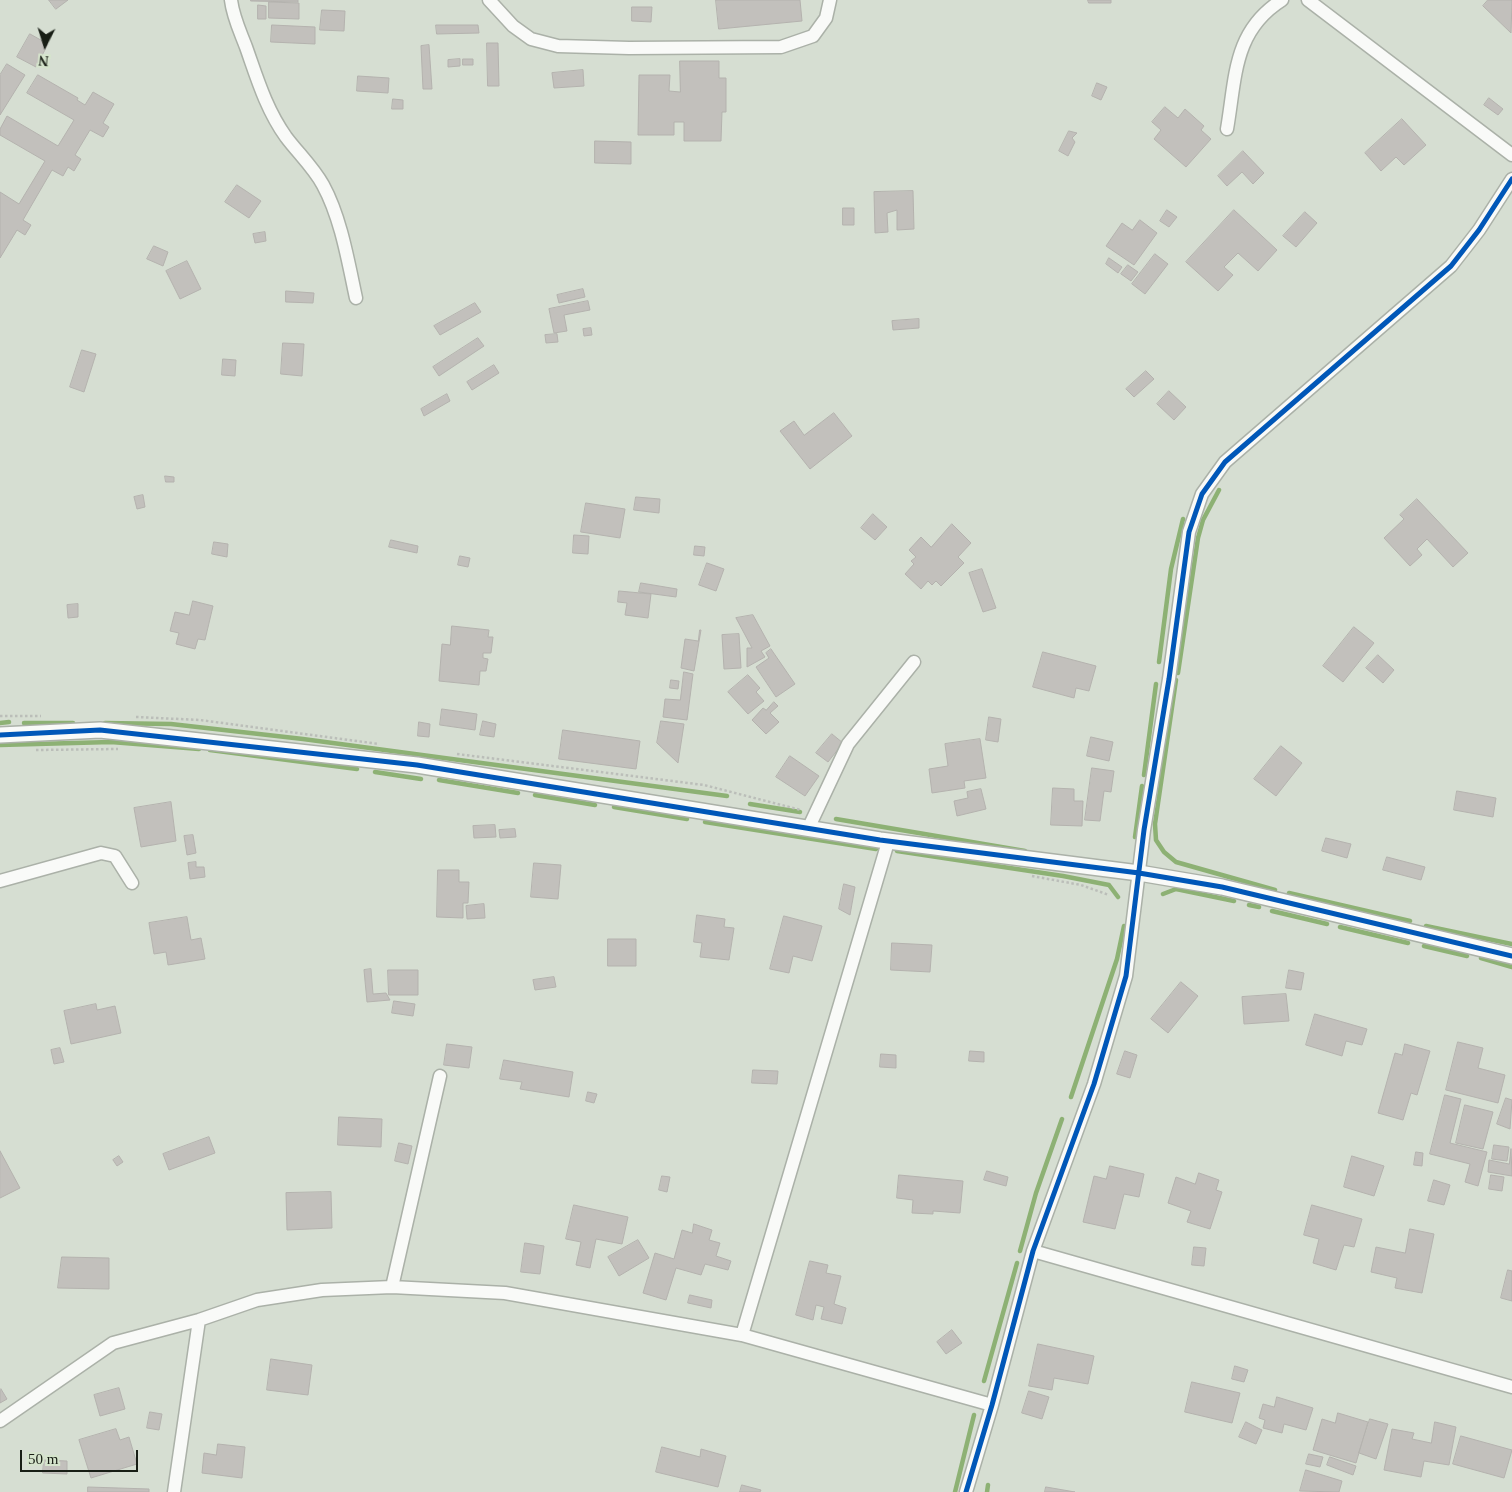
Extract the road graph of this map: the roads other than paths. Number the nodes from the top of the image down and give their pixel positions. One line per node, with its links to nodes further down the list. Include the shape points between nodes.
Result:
1 (231, 0): 9 (street, via 257,82 272,113 323,186 346,247)
2 (489, 0): 3 (street, via 513,26 531,39 558,46 629,48 781,47 813,36 826,18)
3 (830, 0)
4 (1282, 0): 6 (street, via 1248,33 1241,48)
5 (1308, 0): 7 (street)
6 (1227, 129)
7 (1512, 155)
8 (1512, 179): 14 (street, via 1451,266 1225,462 1202,494 1189,532)
9 (356, 298)
10 (914, 662): 12 (street, via 848,744)
11 (0, 735): 12 (street, via 100,730 417,765)
12 (808, 829): 13 (street)
13 (888, 842): 14 (street); 22 (street)
14 (1139, 873): 17 (street, via 1222,887); 19 (street, via 1126,976 1094,1084)
15 (0, 881): 16 (street, via 102,853 114,856)
16 (132, 883)
17 (1512, 956)
18 (440, 1076): 20 (street)
19 (1033, 1251): 23 (street); 24 (street)
20 (392, 1287): 21 (street, via 322,1290 257,1300); 22 (street, via 506,1293)
21 (199, 1320): 25 (street, via 113,1343); 26 (street)
22 (742, 1335): 24 (street)
23 (1512, 1387)
24 (992, 1405): 27 (street)
25 (0, 1421)
26 (174, 1492)
27 (966, 1492)

